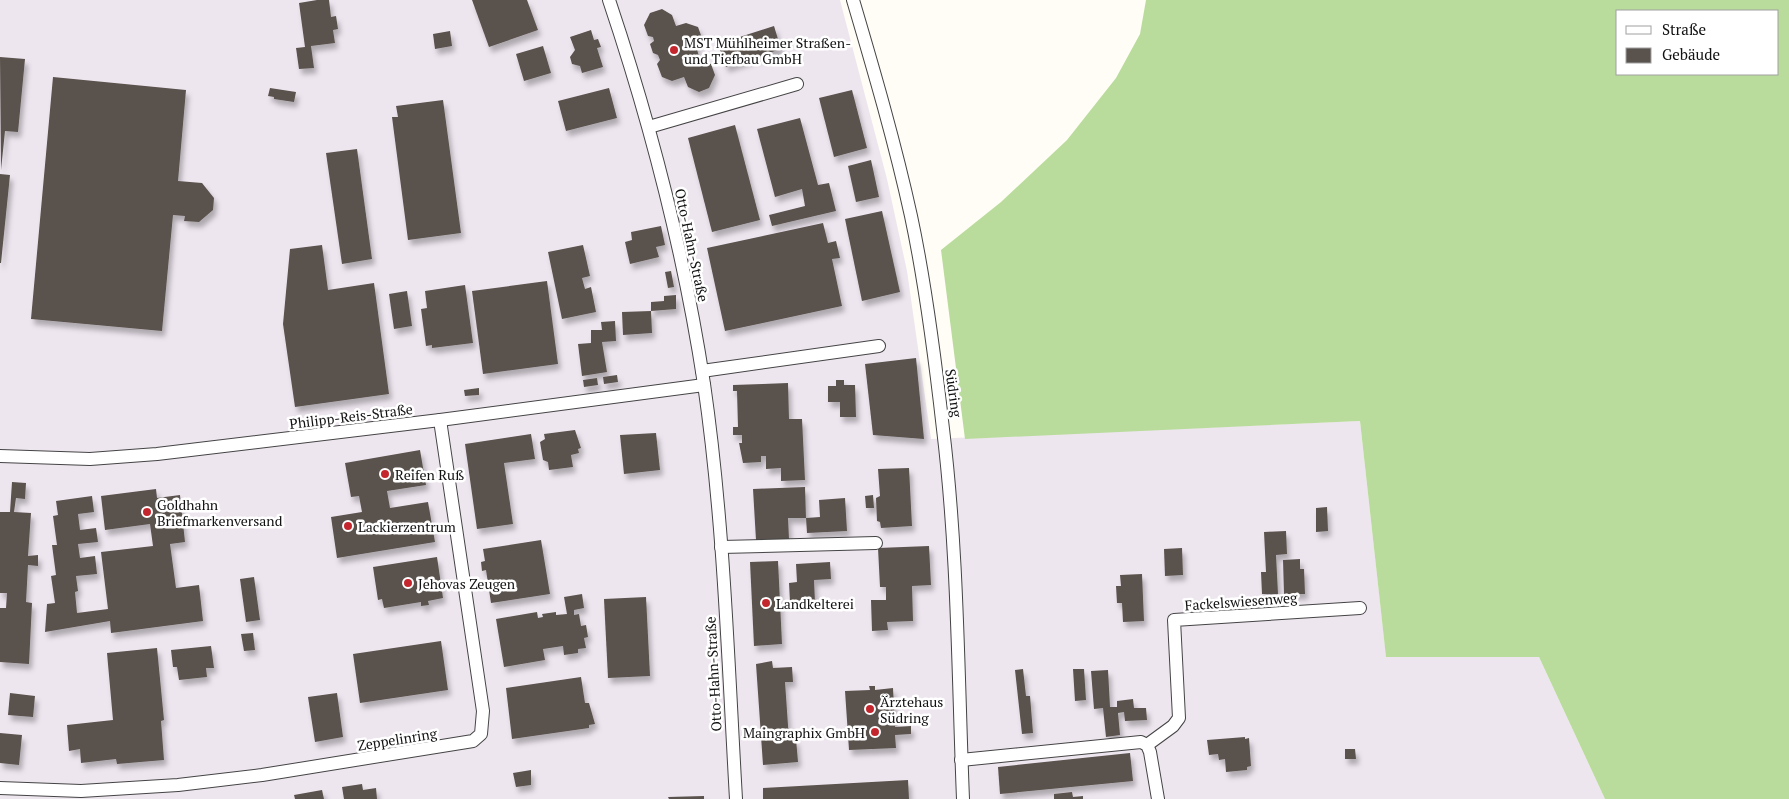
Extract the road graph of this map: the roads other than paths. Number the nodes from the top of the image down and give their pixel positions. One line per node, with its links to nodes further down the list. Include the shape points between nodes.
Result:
1 (609, 0): 4 (street, Otto-Hahn-Straße)
2 (853, 0): 14 (street, Südring, via 909,208 930,331 944,430 953,533)
3 (797, 84): 4 (street)
4 (649, 127): 6 (street, Otto-Hahn-Straße, via 667,197)
5 (880, 346): 6 (street)
6 (702, 371): 7 (street, Otto-Hahn-Straße)
7 (704, 385): 8 (street, Philipp-Reis-Straße); 11 (street, Otto-Hahn-Straße, via 717,491)
8 (440, 420): 9 (street, Philipp-Reis-Straße, via 109,459); 15 (street, Zeppelinring, via 483,711 483,727 473,741 262,775 178,785 81,791)
9 (0, 456)
10 (876, 543): 11 (street)
11 (720, 547): 16 (street, Otto-Hahn-Straße)
12 (1360, 608): 13 (street, Fackelswiesenweg, via 1174,620 1179,718)
13 (1147, 745): 14 (street, via 1136,742); 18 (street)
14 (961, 760): 17 (street, Südring)
15 (0, 788)
16 (736, 799)
17 (963, 799)
18 (1158, 799)

